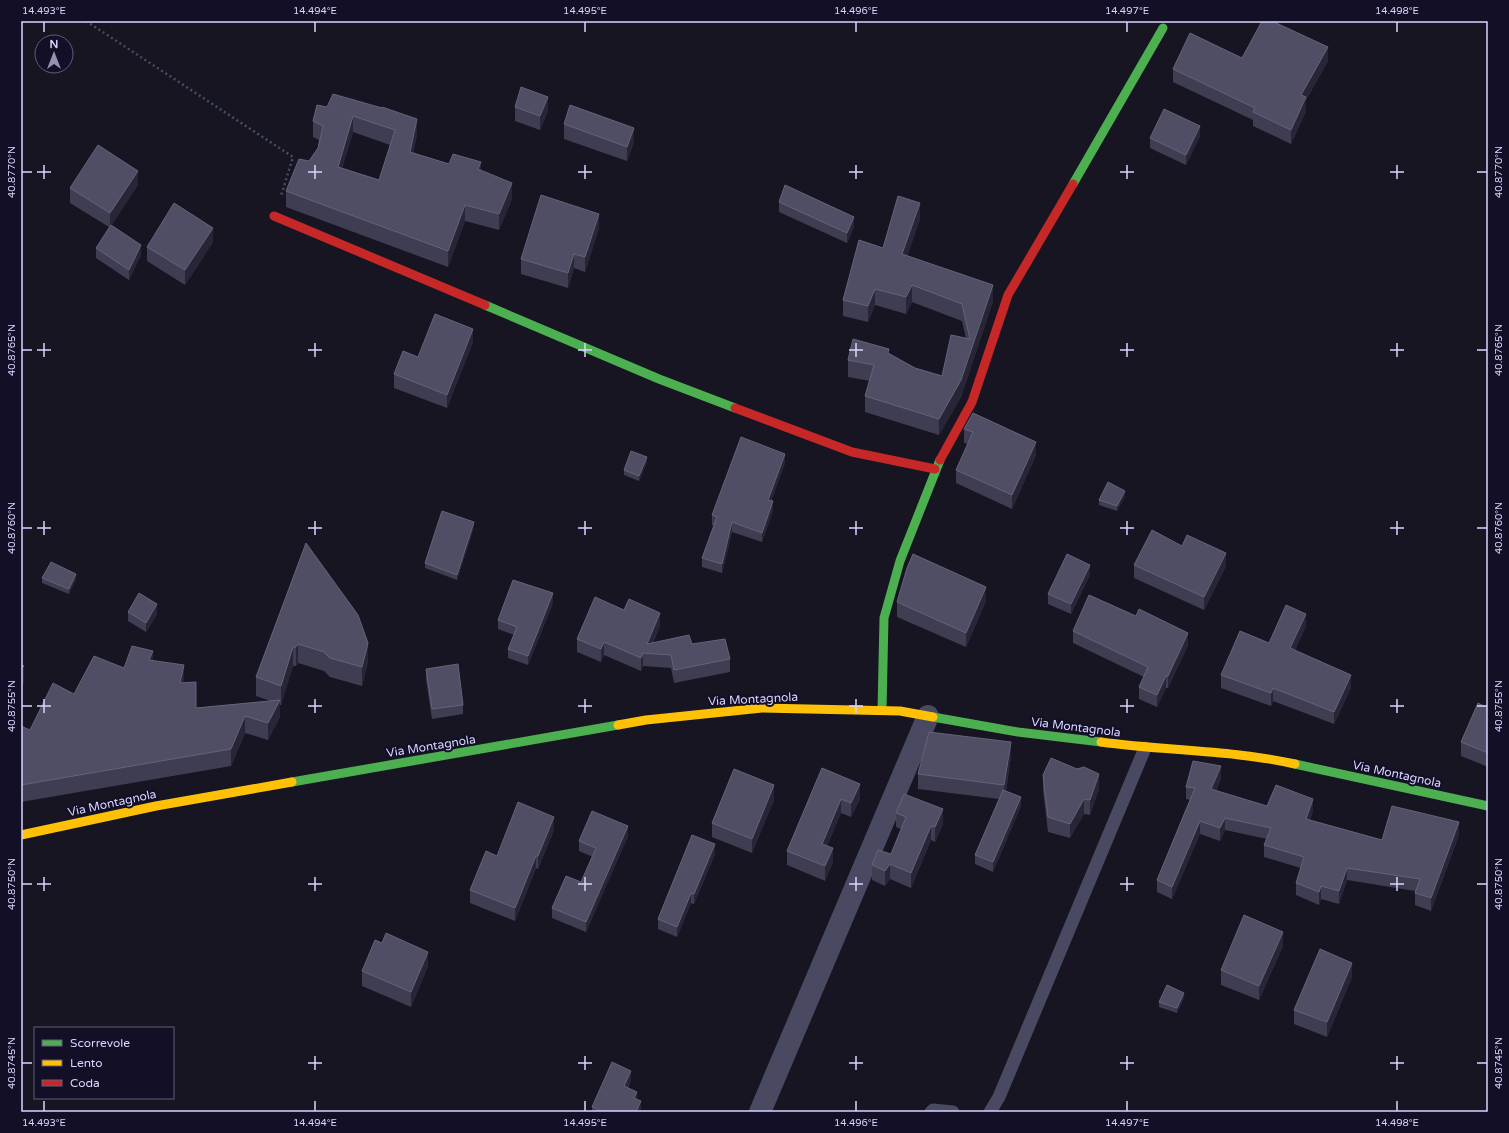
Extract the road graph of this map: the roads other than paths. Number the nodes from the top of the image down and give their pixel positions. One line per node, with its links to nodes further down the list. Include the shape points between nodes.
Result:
1 (1163, 28): 3 (street, via 1008,295 972,402)
2 (274, 216): 3 (street, via 659,379 852,452)
3 (935, 468): 4 (street, via 900,561 884,618)
4 (882, 710): 5 (street, Via Montagnola); 8 (street, Via Montagnola, via 762,708 646,720 156,806)
5 (928, 716): 6 (street, Via Montagnola, via 1018,732); 9 (street)
6 (1145, 748): 7 (street, Via Montagnola, via 1262,757); 12 (lane, via 999,1097)
7 (1488, 806)
8 (21, 835)
9 (760, 1112)
10 (931, 1112): 11 (lane)
11 (953, 1112)
12 (990, 1112)

